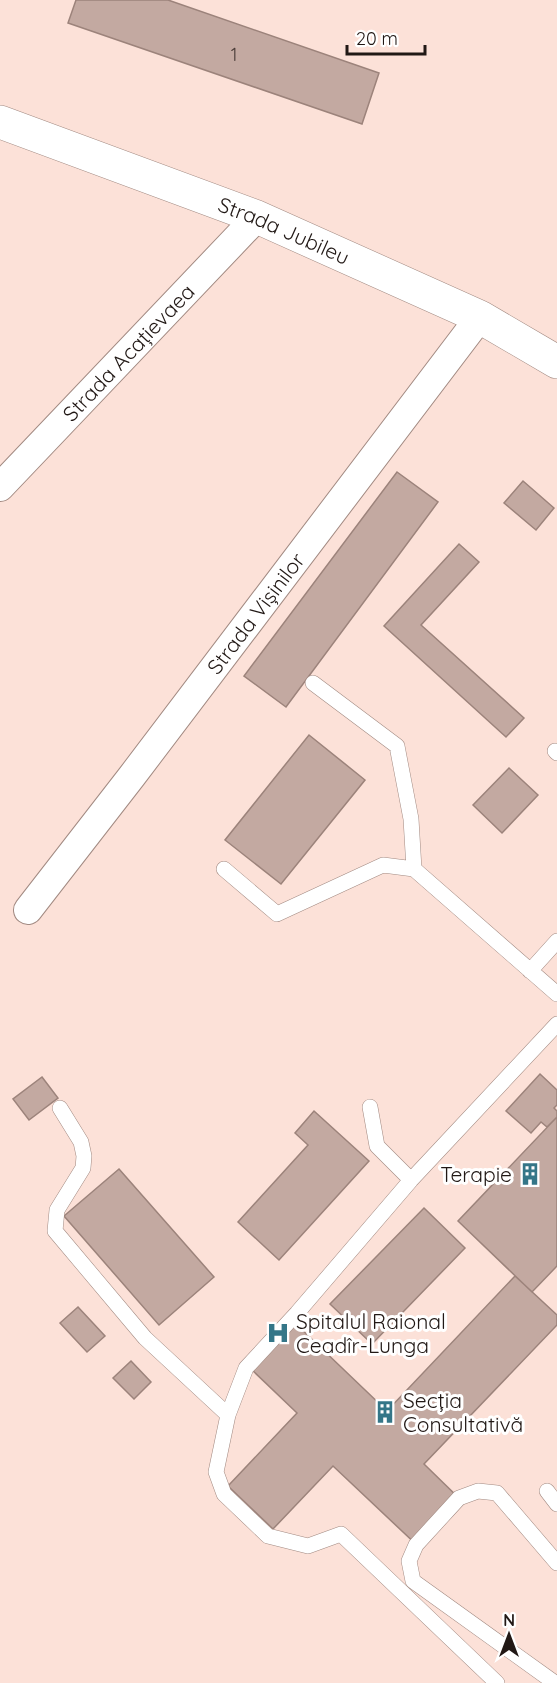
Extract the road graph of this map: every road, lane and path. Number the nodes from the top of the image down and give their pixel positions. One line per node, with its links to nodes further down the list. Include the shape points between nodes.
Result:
1 (0, 122): 2 (main road, Strada Jubileu)
2 (257, 217): 3 (main road, Strada Jubileu); 5 (street, Strada Acațievaea)
3 (480, 316): 4 (main road, Strada Jubileu); 9 (street, Strada Vișinilor)
4 (557, 362)
5 (0, 487)
6 (313, 683): 7 (lane, via 398,746 411,819)
7 (414, 868): 8 (lane, via 383,865 277,914); 11 (lane)
8 (224, 869)
9 (28, 910)
10 (557, 941): 11 (lane)
11 (530, 971): 12 (lane)
12 (557, 994)
13 (557, 1024): 16 (lane)
14 (370, 1107): 16 (lane, via 377,1146)
15 (60, 1108): 17 (lane, via 81,1142 84,1156 83,1168 57,1210 55,1231 146,1338)
16 (411, 1180): 17 (lane, via 246,1368)
17 (228, 1415): 19 (lane, via 216,1472 224,1494 268,1536 308,1546 341,1534)
18 (557, 1563): 20 (lane, via 497,1493 478,1491 459,1498 416,1545 409,1562 413,1581)
19 (497, 1683)
20 (555, 1683)

